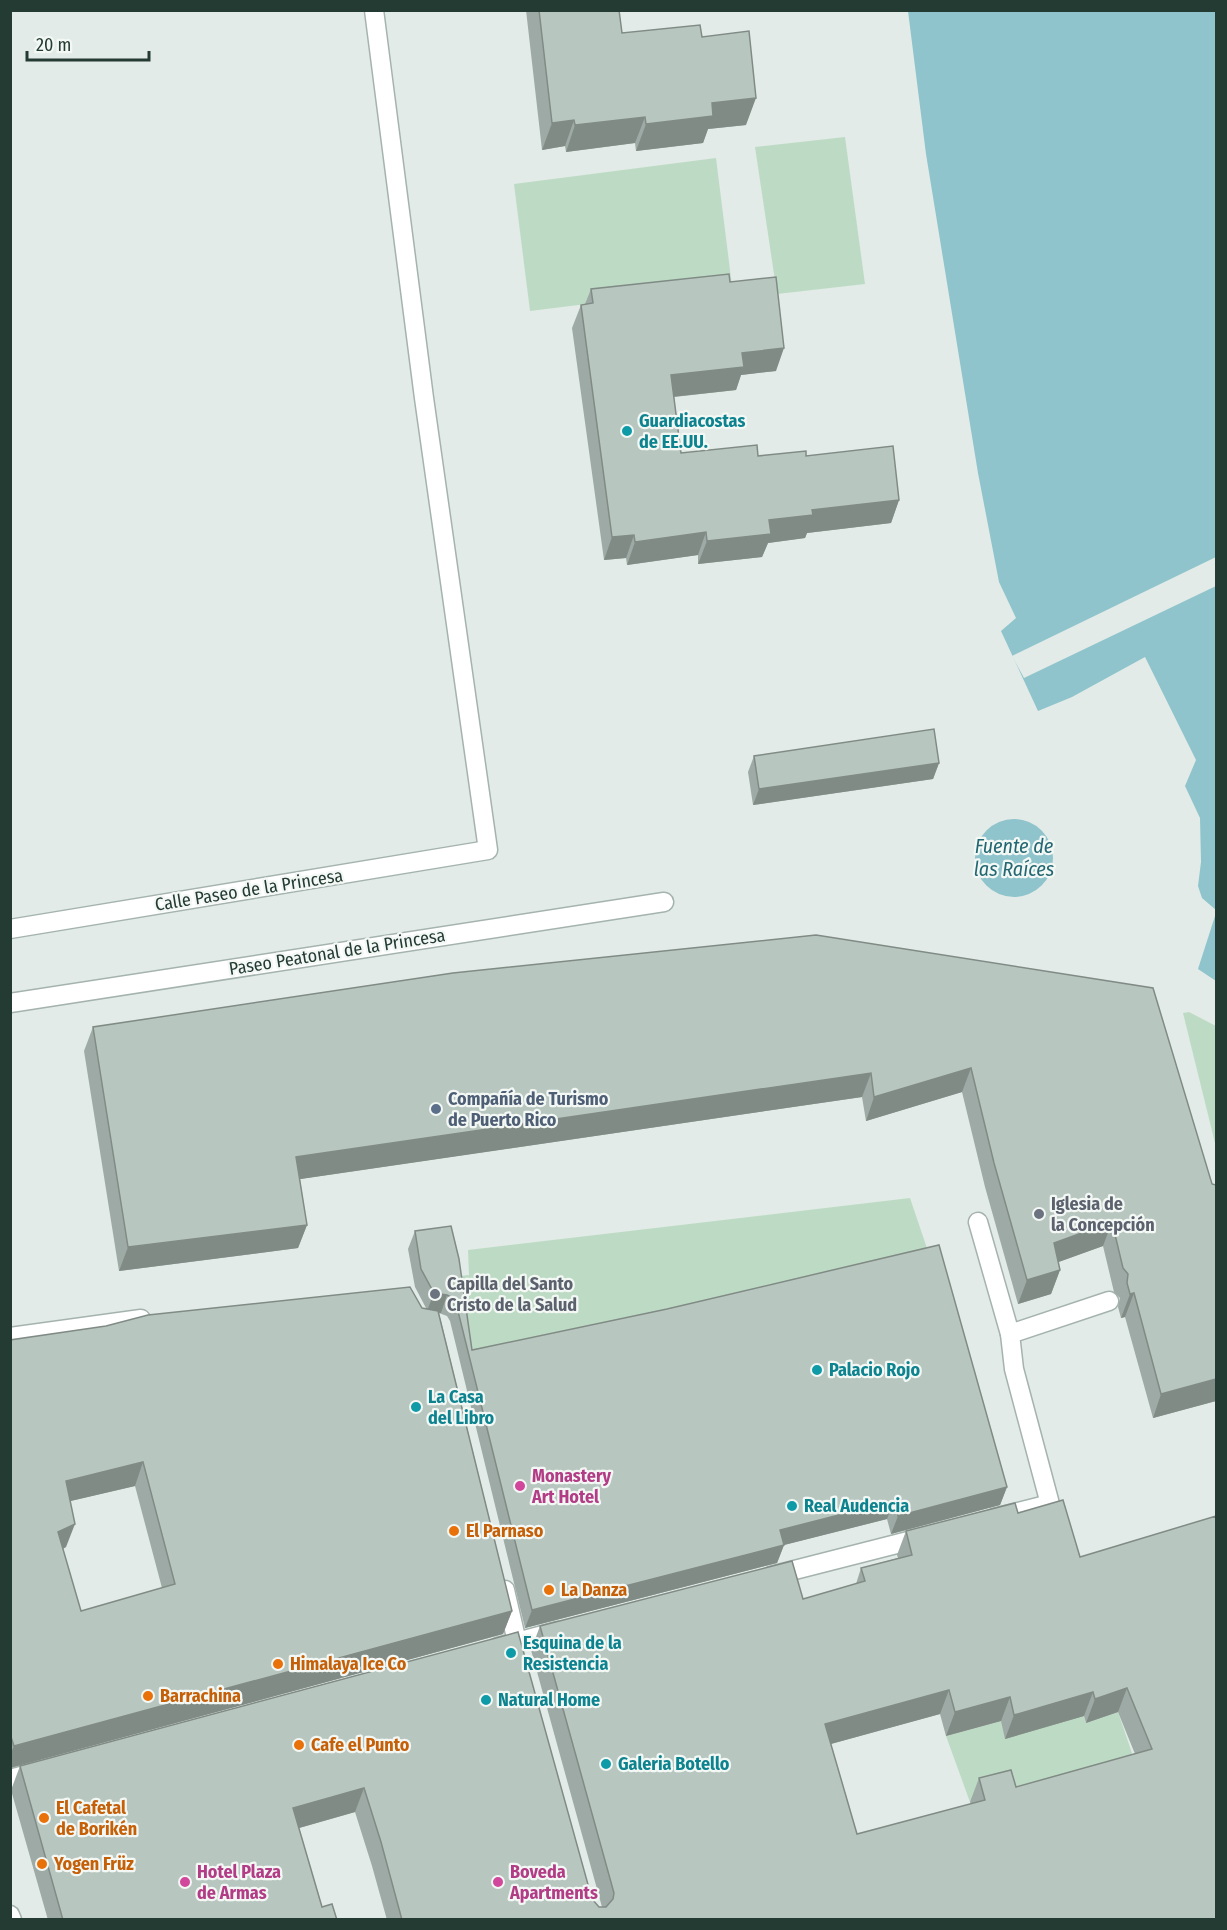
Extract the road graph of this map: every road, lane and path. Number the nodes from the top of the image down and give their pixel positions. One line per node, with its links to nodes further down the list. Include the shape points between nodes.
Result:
1 (374, 10): 3 (street, Calle Paseo de la Princesa, via 488,850)
2 (664, 902): 4 (street, Paseo Peatonal de la Princesa)
3 (10, 929)
4 (10, 1003)
5 (978, 1222): 8 (street)
6 (1109, 1301): 8 (street)
7 (161, 1317): 9 (street)
8 (1010, 1334): 10 (street, via 1014,1369 1050,1504)
9 (10, 1337)
10 (981, 1522)
11 (946, 1531): 13 (street)
12 (501, 1574): 15 (street)
13 (750, 1582)
14 (577, 1626): 15 (street)
15 (519, 1648): 16 (street)
16 (483, 1652)
17 (57, 1767): 18 (street)
18 (10, 1779)
19 (10, 1915): 20 (street)
20 (12, 1920)

